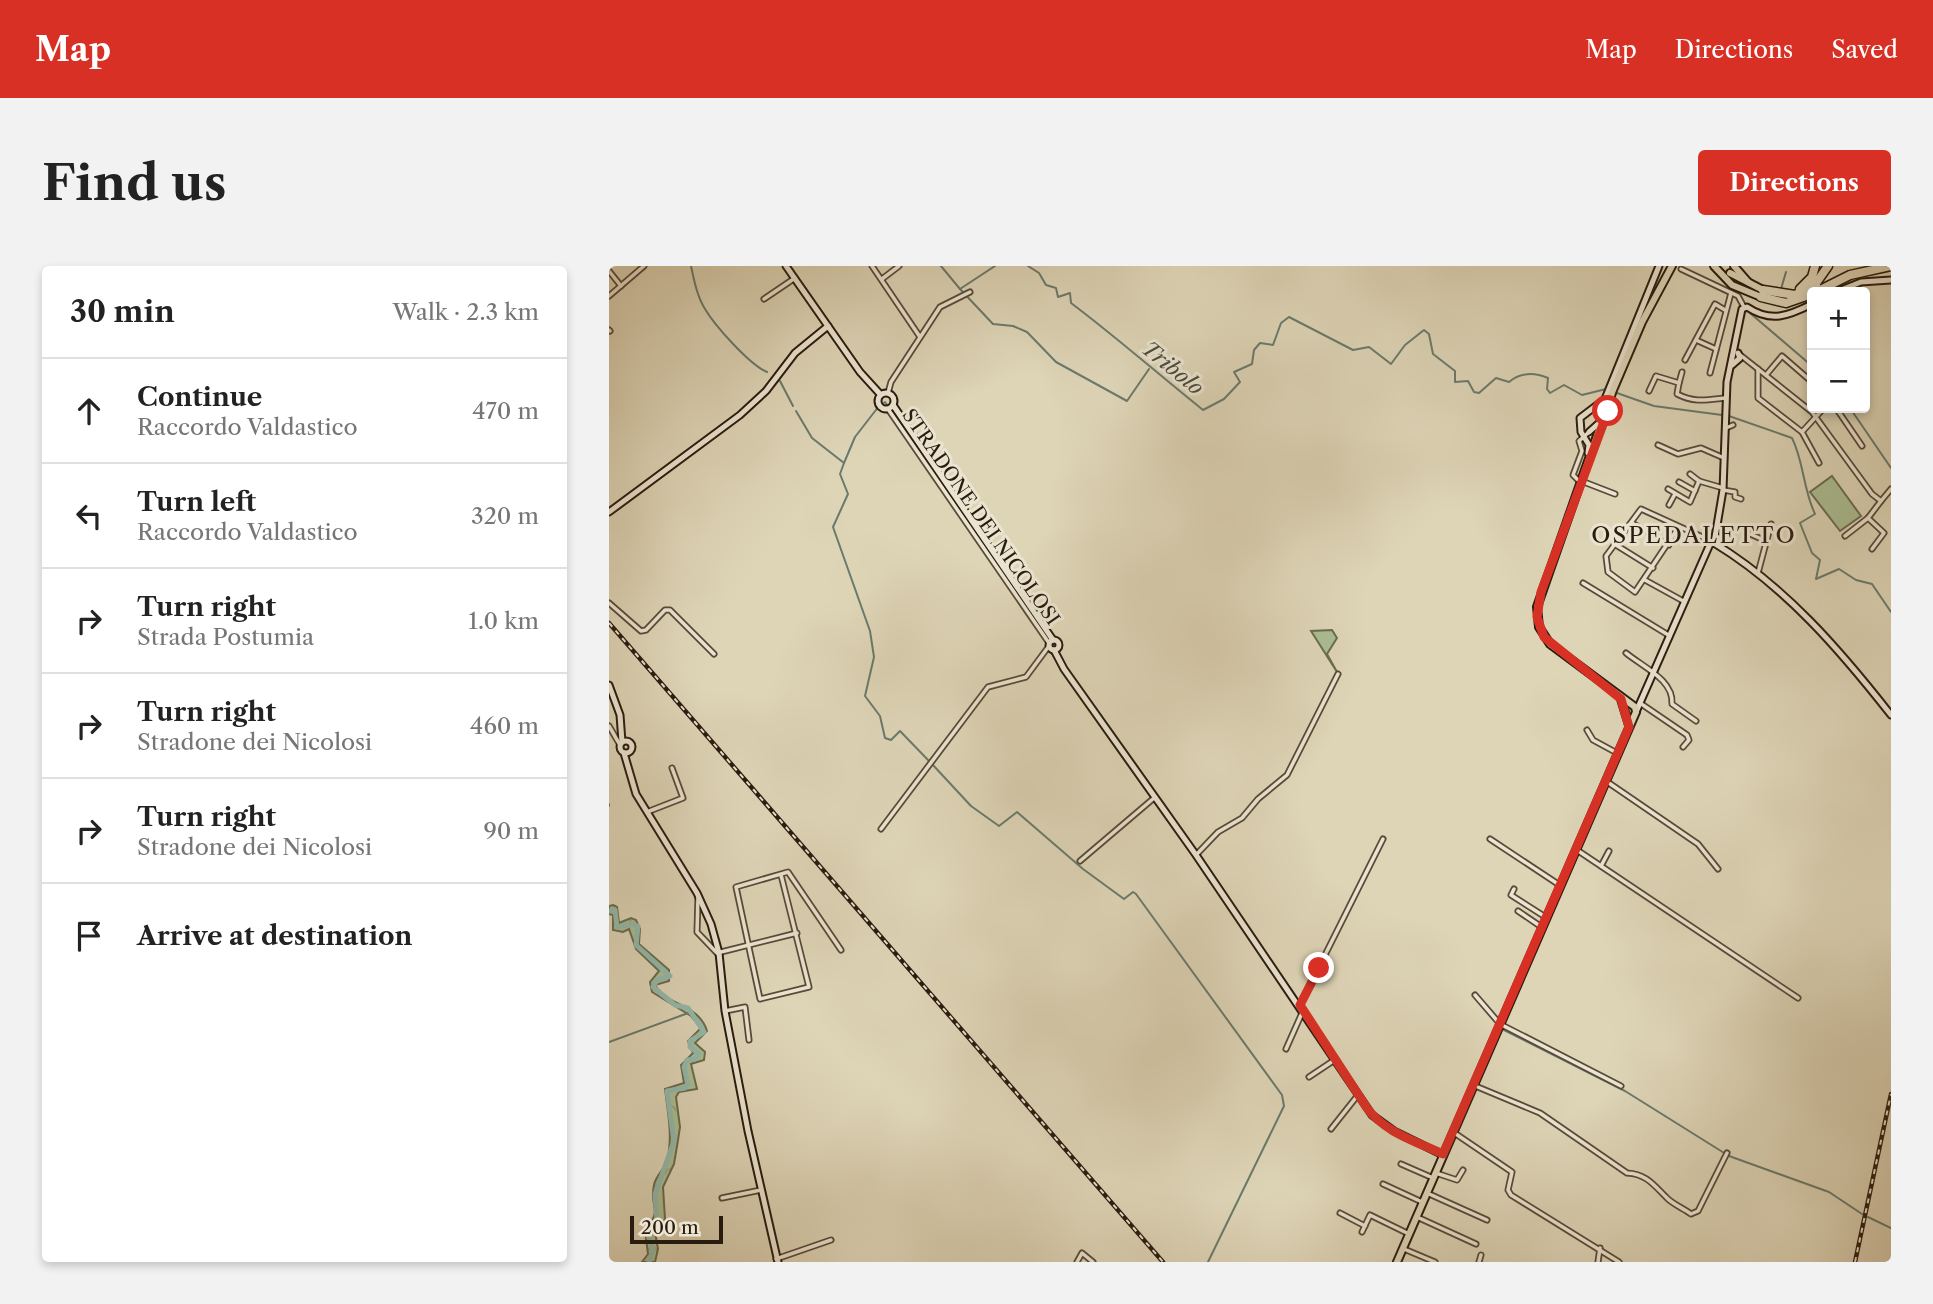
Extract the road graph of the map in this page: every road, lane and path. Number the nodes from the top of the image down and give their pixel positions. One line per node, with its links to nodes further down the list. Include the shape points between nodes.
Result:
1 (644, 266): 17 (street)
2 (786, 266): 14 (street)
3 (872, 266): 15 (street)
4 (899, 266): 15 (street)
5 (1659, 266): 59 (street, via 1605,399 1583,415 1580,426)
6 (1714, 266): 21 (main road)
7 (1726, 266): 12 (main road)
8 (1815, 266): 28 (highway, via 1807,284)
9 (1828, 266): 18 (highway)
10 (1674, 267): 24 (street); 30 (main road); 30 (main road)
11 (1891, 267): 19 (highway, via 1850,275)
12 (1732, 270): 21 (main road); 25 (main road)
13 (609, 271): 17 (street)
14 (795, 278): 27 (street); 33 (street)
15 (881, 279): 34 (street)
16 (1891, 280): 20 (street)
17 (621, 286): 26 (street)
18 (1817, 287)
19 (1822, 287)
20 (1848, 287)
21 (1741, 290): 25 (main road)
22 (969, 292): 34 (street, via 941,306)
23 (1807, 292): 28 (highway)
24 (1731, 293): 31 (street, via 1741,298); 32 (street)
25 (1762, 294): 28 (highway)
26 (609, 296)
27 (764, 299)
28 (1788, 299)
29 (1807, 306): 31 (street, via 1771,318)
30 (1649, 307): 40 (main road)
31 (1744, 307): 37 (street, via 1734,344)
32 (1726, 310): 35 (street, via 1715,304); 36 (street)
33 (828, 327): 49 (street); 78 (street, via 795,353 753,404)
34 (920, 338): 48 (street)
35 (1696, 340): 36 (street); 38 (street)
36 (1716, 349): 42 (street)
37 (1738, 357): 39 (street); 50 (street, via 1730,368)
38 (1685, 360)
39 (1758, 369): 43 (street); 58 (street, via 1758,398)
40 (1622, 370): 46 (main road); 52 (main road)
41 (1682, 372): 45 (street)
42 (1710, 373)
43 (1766, 375): 44 (street, via 1782,356); 55 (street)
44 (1807, 378)
45 (1679, 383): 47 (street, via 1656,376); 50 (street, via 1677,394 1687,399 1705,403)
46 (1613, 391): 59 (street, via 1598,426); 60 (main road)
47 (1649, 391)
48 (888, 393): 49 (street, STRADONE DEI NICOLOSI); 51 (street, STRADONE DEI NICOLOSI, via 894,398)
49 (880, 394): 51 (street, STRADONE DEI NICOLOSI, via 878,404)
50 (1726, 398): 57 (street)
51 (890, 407): 97 (street, STRADONE DEI NICOLOSI)
52 (1610, 407): 60 (street); 66 (main road)
53 (1820, 413): 55 (street)
54 (1839, 413): 62 (street)
55 (1816, 417): 58 (street); 76 (street)
56 (1735, 427): 57 (street)
57 (1726, 428): 63 (street)
58 (1802, 432): 64 (street)
59 (1586, 435): 60 (street); 66 (street, via 1590,448)
60 (1595, 438): 66 (main road)
61 (1658, 445): 63 (street, via 1678,454 1701,448)
62 (1862, 446)
63 (1725, 459): 70 (street)
64 (1819, 463)
65 (1690, 474): 67 (street)
66 (1582, 479): 73 (street); 103 (main road, via 1538,599 1538,623 1552,646)
67 (1699, 481): 70 (street); 72 (street)
68 (1679, 482): 72 (street)
69 (1668, 489): 74 (street)
70 (1723, 489): 75 (street); 86 (street)
71 (1891, 489): 76 (street)
72 (1695, 491): 74 (street, via 1691,502)
73 (1615, 494)
74 (1675, 494): 77 (street)
75 (1741, 499)
76 (1881, 501): 79 (street)
77 (1669, 505)
78 (609, 512)
79 (1868, 519): 84 (street); 89 (street, via 1884,533)
80 (1631, 523): 82 (street, via 1642,508); 87 (street); 88 (street)
81 (1770, 524): 85 (street)
82 (1678, 528): 86 (street); 88 (street)
83 (1748, 533): 85 (street)
84 (1845, 536)
85 (1766, 541): 91 (street)
86 (1711, 542): 91 (street); 94 (street)
87 (1615, 545): 90 (street); 92 (street, via 1606,556 1611,576 1635,592)
88 (1669, 545): 90 (street)
89 (1872, 549)
90 (1653, 568): 92 (street)
91 (1757, 575): 104 (street, via 1831,642)
92 (1645, 580): 94 (street)
93 (1583, 583): 96 (street)
94 (1685, 602): 96 (street)
95 (609, 603): 99 (street, via 641,631 670,610)
96 (1670, 636): 101 (street)
97 (1051, 645): 114 (street, STRADONE DEI NICOLOSI); 116 (street, STRADONE DEI NICOLOSI, via 1021,681 988,687)
98 (1626, 653): 101 (street)
99 (714, 654)
100 (1338, 674): 121 (street, via 1287,775)
101 (1653, 675): 103 (street); 105 (street, via 1670,688 1672,704)
102 (609, 685): 108 (street)
103 (1633, 708): 109 (street, via 1687,735); 111 (main road)
104 (1891, 715)
105 (1696, 721)
106 (609, 726): 108 (street)
107 (1587, 730): 111 (street, via 1593,740)
108 (624, 743): 110 (street); 110 (street)
109 (1683, 747)
110 (627, 752): 115 (street, via 636,794)
111 (1619, 754): 113 (main road)
112 (671, 768): 115 (street, via 683,798)
113 (1607, 781): 119 (main road); 124 (street, via 1698,844)
114 (1156, 797): 121 (street, STRADONE DEI NICOLOSI); 122 (street)
115 (647, 811): 128 (street)
116 (881, 829)
117 (1383, 839): 138 (street)
118 (1490, 839): 126 (street)
119 (1577, 850): 123 (street); 126 (main road)
120 (1609, 851): 123 (street)
121 (1196, 855): 138 (street, STRADONE DEI NICOLOSI)
122 (1080, 862)
123 (1601, 866): 137 (street)
124 (1718, 869)
125 (781, 875): 132 (street); 133 (street, via 736,887); 134 (street, via 788,873)
126 (1561, 886): 130 (main road)
127 (1514, 889): 130 (street, via 1511,895)
128 (699, 896): 135 (street); 135 (street, via 698,936)
129 (1518, 911): 131 (street)
130 (1547, 918): 131 (main road)
131 (1542, 928): 140 (main road)
132 (797, 933): 133 (street); 133 (street, via 809,987 760,999)
133 (749, 945): 135 (street)
134 (841, 950)
135 (719, 953): 139 (street)
136 (1475, 995): 140 (street)
137 (1798, 998)
138 (1301, 1008): 142 (street); 143 (street, STRADONE DEI NICOLOSI)
139 (725, 1011): 141 (street, via 745,1007); 156 (street)
140 (1500, 1024): 145 (main road); 146 (street)
141 (749, 1040)
142 (1286, 1049)
143 (1336, 1059): 144 (street); 147 (street, STRADONE DEI NICOLOSI)
144 (1309, 1077)
145 (1473, 1085): 149 (main road); 150 (street, via 1540,1113 1627,1173 1637,1173 1657,1185 1667,1198 1694,1214)
146 (1621, 1086)
147 (1359, 1094): 148 (street); 151 (street, STRADONE DEI NICOLOSI, via 1377,1121)
148 (1331, 1129)
149 (1453, 1132): 151 (main road); 169 (street, via 1510,1170 1511,1195)
150 (1727, 1153)
151 (1443, 1154): 154 (main road)
152 (1401, 1164): 154 (street)
153 (1463, 1170): 154 (street, via 1457,1180)
154 (1435, 1175): 157 (main road)
155 (1383, 1184): 159 (street)
156 (761, 1190): 158 (street); 171 (street)
157 (1427, 1193): 159 (main road); 162 (street)
158 (722, 1198)
159 (1423, 1203): 161 (main road)
160 (1340, 1213): 163 (street)
161 (1417, 1217): 165 (main road); 167 (street)
162 (1487, 1220)
163 (1365, 1226): 164 (street); 165 (street, via 1370,1215)
164 (1362, 1232)
165 (1409, 1234): 168 (main road)
166 (831, 1240): 171 (street)
167 (1476, 1244)
168 (1402, 1248): 174 (main road); 175 (street)
169 (1600, 1248): 177 (street); 178 (street)
170 (1481, 1255): 176 (street)
171 (777, 1260)
172 (1077, 1262): 173 (street, via 1082,1253)
173 (1093, 1262)
174 (1397, 1262)
175 (1435, 1262)
176 (1479, 1262)
177 (1598, 1262)
178 (1619, 1262)

